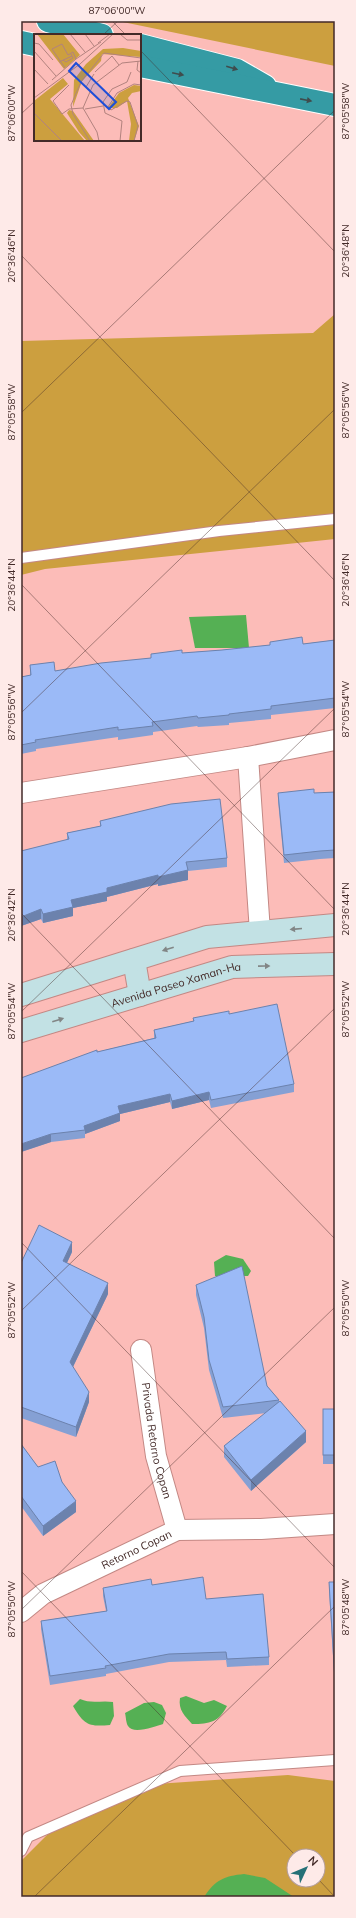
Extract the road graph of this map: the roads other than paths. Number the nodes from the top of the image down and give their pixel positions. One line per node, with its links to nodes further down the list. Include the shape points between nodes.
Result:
1 (48, 21): 2 (highway)
2 (98, 34)
3 (21, 42): 4 (highway)
4 (34, 45)
5 (141, 45): 7 (highway, one-way to 7, via 237,70)
6 (141, 66): 7 (highway, one-way to 7)
7 (280, 95): 8 (highway, one-way to 8)
8 (335, 106)
9 (335, 519): 10 (lane, via 219,531)
10 (21, 558)
11 (335, 740): 12 (street)
12 (248, 757): 13 (street); 15 (street)
13 (21, 793)
14 (335, 925): 15 (main road, one-way to 15)
15 (260, 932): 16 (main road, one-way to 16, via 207,937)
16 (134, 960): 18 (main road); 19 (main road)
17 (335, 964): 19 (main road, Avenida Paseo Xaman-Ha, one-way to 17, via 232,967)
18 (21, 995)
19 (140, 995): 20 (main road, Avenida Paseo Xaman-Ha, one-way to 19)
20 (21, 1031)
21 (140, 1350): 23 (street, Privada Retorno Copan, via 156,1456)
22 (335, 1524): 23 (street, Retorno Copan, via 261,1529)
23 (178, 1530): 24 (street, Retorno Copan, via 43,1594)
24 (21, 1612)
25 (335, 1760): 26 (lane, via 180,1771 28,1837)
26 (21, 1851)

